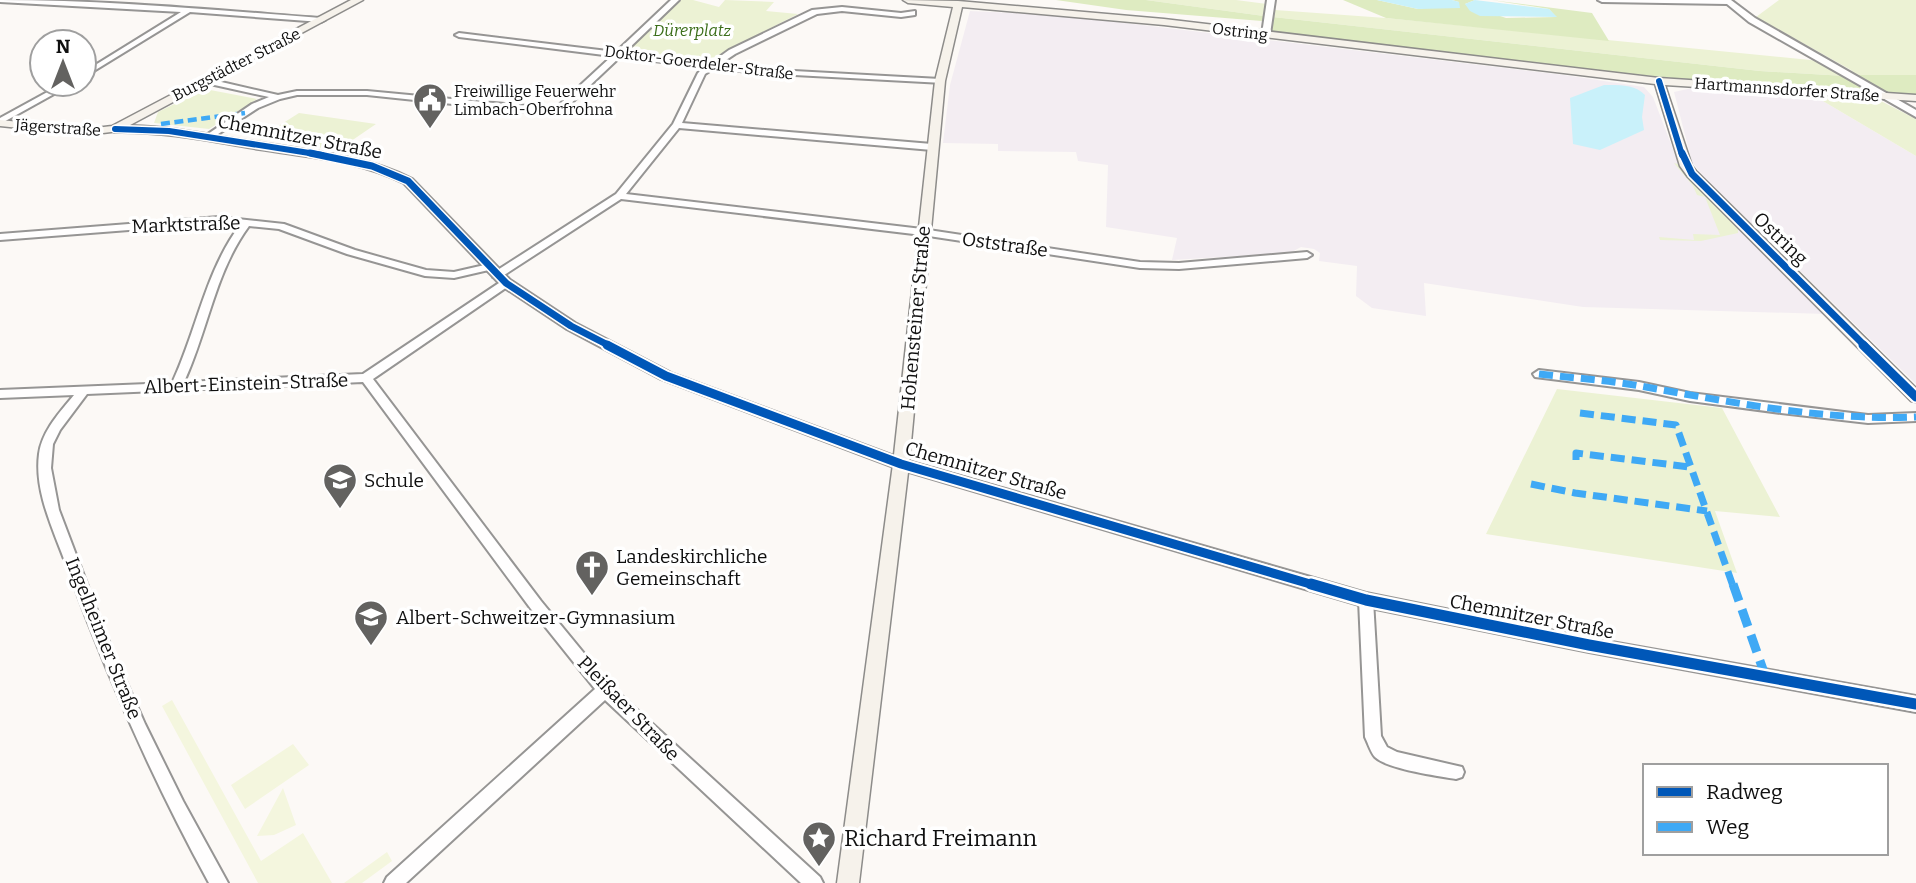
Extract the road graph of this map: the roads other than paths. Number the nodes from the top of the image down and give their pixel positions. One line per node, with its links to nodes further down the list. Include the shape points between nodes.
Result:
1 (0, 0): 8 (street)
2 (358, 0): 12 (main road, Burgstädter Straße)
3 (675, 0): 15 (street)
4 (908, 0): 9 (main road, Ostring)
5 (1271, 0): 13 (street)
6 (1602, 0): 7 (street)
7 (1727, 1): 21 (street)
8 (72, 2): 10 (street)
9 (958, 4): 13 (main road, Ostring); 19 (main road, Hohensteiner Straße)
10 (190, 10): 12 (street); 16 (street)
11 (912, 13): 17 (street, via 815,12)
12 (321, 20): 18 (main road, Burgstädter Straße)
13 (1266, 34): 20 (main road, Ostring)
14 (459, 35): 15 (street, Doktor-Goerdeler-Straße)
15 (619, 54): 17 (street, Doktor-Goerdeler-Straße); 22 (street, via 562,107 547,111 367,93)
16 (98, 66)
17 (711, 66): 19 (street, Doktor-Goerdeler-Straße); 27 (street, Albert-Einstein-Straße, via 702,73)
18 (204, 80): 22 (street); 28 (main road, Burgstädter Straße)
19 (940, 80): 30 (main road, Hohensteiner Straße)
20 (1659, 81): 21 (main road, Hartmannsdorfer Straße); 42 (main road, Ostring, via 1692,174)
21 (1883, 95): 23 (main road, Hartmannsdorfer Straße); 25 (street)
22 (278, 97): 29 (street)
23 (1916, 97)
24 (43, 98): 26 (street)
25 (1916, 114)
26 (0, 122): 28 (main road, Jägerstraße, via 93,132)
27 (677, 125): 30 (street); 31 (street, Albert-Einstein-Straße)
28 (115, 129): 29 (street, Chemnitzer Straße)
29 (209, 136): 36 (street, Chemnitzer Straße, via 388,170 408,181)
30 (932, 147): 33 (main road, Hohensteiner Straße)
31 (619, 196): 33 (street, Oststraße); 36 (street, Albert-Einstein-Straße)
32 (247, 222): 34 (street, Marktstraße, via 199,220); 36 (street, Marktstraße, via 281,226 425,273); 39 (street, via 218,266 189,362)
33 (922, 232): 35 (street, Oststraße, via 1140,265); 44 (main road, Hohensteiner Straße)
34 (0, 237)
35 (1307, 255)
36 (497, 275): 38 (street, Albert-Einstein-Straße); 44 (street, Chemnitzer Straße, via 571,326 667,376)
37 (1539, 374): 43 (street, via 1868,419)
38 (366, 378): 39 (street, Albert-Einstein-Straße); 46 (street, Pleißaer Straße, via 536,606)
39 (177, 385): 40 (street, Albert-Einstein-Straße)
40 (84, 390): 41 (street, Albert-Einstein-Straße); 49 (street, Ingelheimer Straße, via 51,435 45,452 47,492 104,649)
41 (0, 394)
42 (1916, 397)
43 (1916, 417)
44 (901, 464): 45 (street, Chemnitzer Straße); 52 (main road, Hohensteiner Straße)
45 (1366, 600): 47 (street, Chemnitzer Straße); 48 (street, via 1373,737 1381,752 1395,759)
46 (605, 690): 50 (street); 51 (street, Pleißaer Straße)
47 (1916, 704)
48 (1456, 772)
49 (219, 883)
50 (393, 883)
51 (814, 883)
52 (848, 883)

